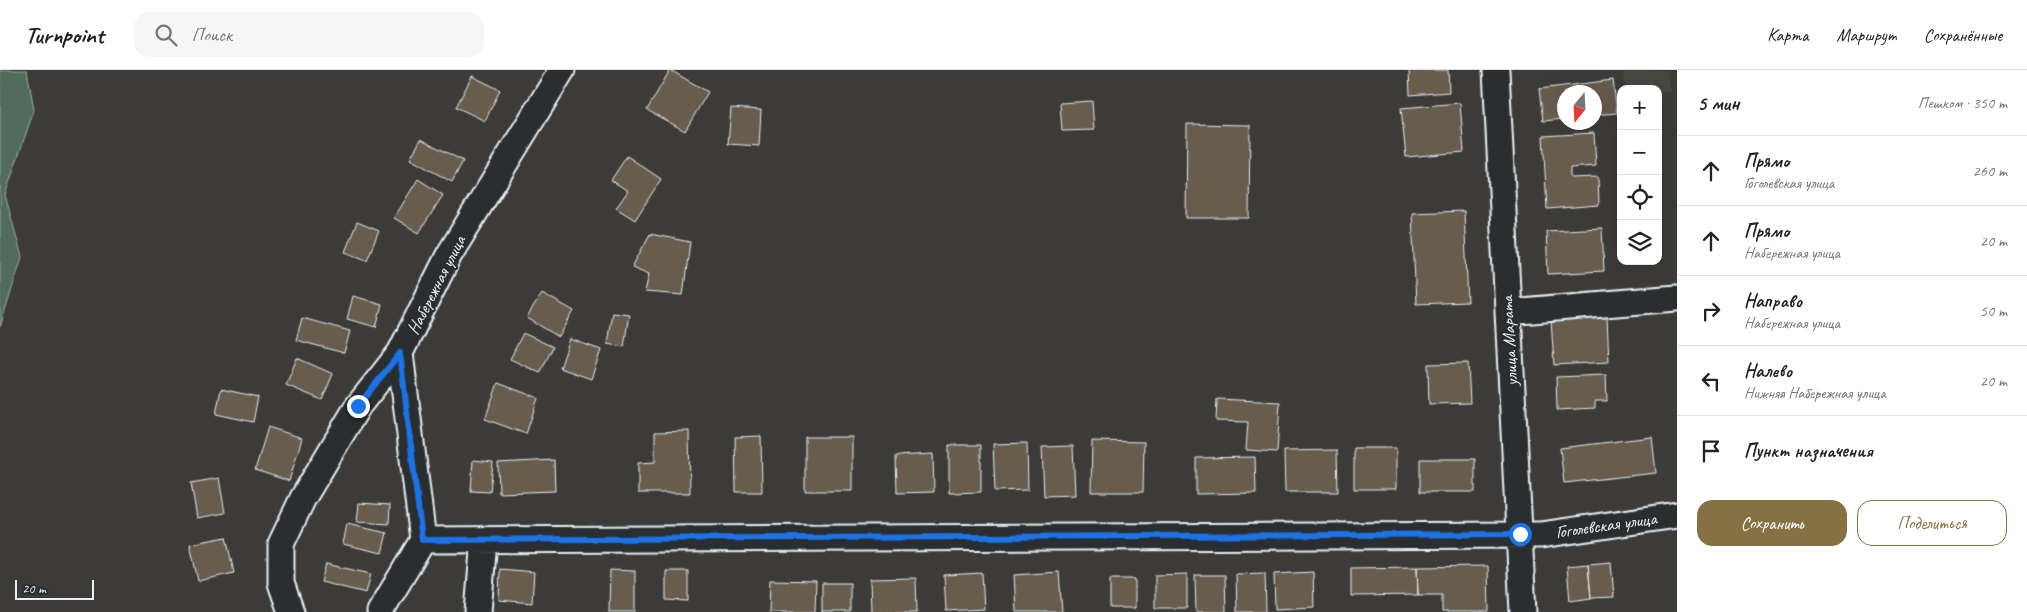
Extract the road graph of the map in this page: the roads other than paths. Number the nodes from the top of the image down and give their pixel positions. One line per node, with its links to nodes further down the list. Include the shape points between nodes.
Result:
1 (562, 70): 5 (street, Набережная улица, via 449,255)
2 (1496, 70): 4 (street, улица Марата)
3 (1677, 298): 4 (street)
4 (1508, 312): 7 (street, улица Марата)
5 (400, 353): 8 (street, Набережная улица); 10 (street, via 358,406 303,498 281,544 281,583)
6 (1677, 515): 7 (street, Гоголевская улица, via 1558,532)
7 (1520, 534): 9 (street, Гоголевская улица); 13 (street, улица Марата)
8 (422, 540): 9 (street); 11 (street)
9 (484, 540): 12 (street)
10 (291, 612)
11 (380, 612)
12 (478, 612)
13 (1523, 612)

